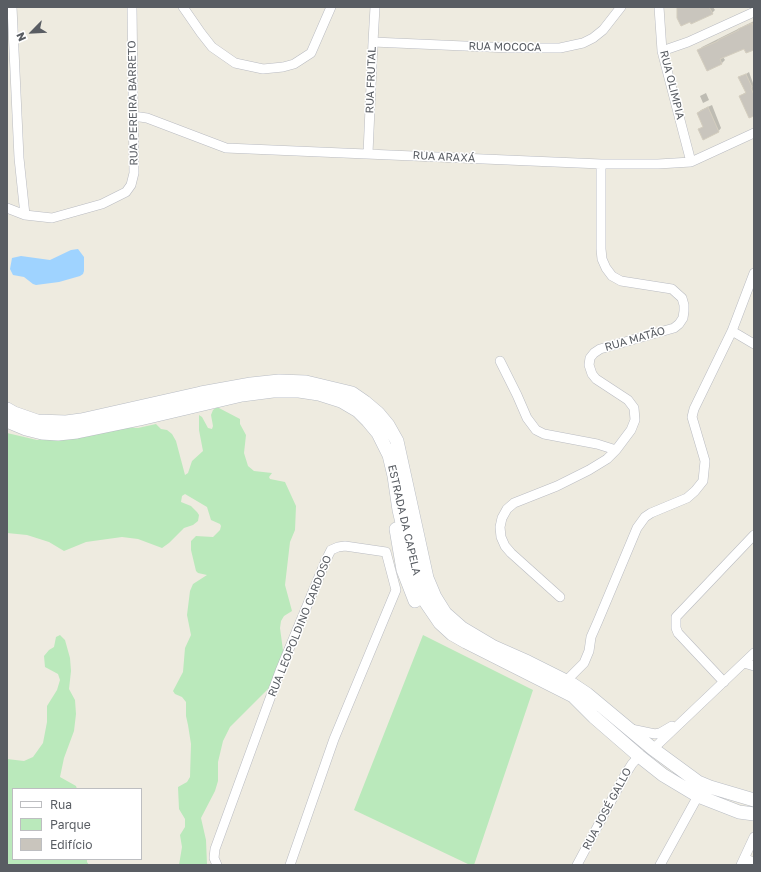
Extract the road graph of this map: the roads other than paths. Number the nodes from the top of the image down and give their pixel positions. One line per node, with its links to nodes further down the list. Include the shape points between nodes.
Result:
1 (12, 7): 17 (street, via 19,158)
2 (132, 7): 11 (street, RUA PEREIRA BARRETO)
3 (183, 7): 4 (street, via 212,47 235,63 263,69 294,64 311,53)
4 (331, 7)
5 (375, 7): 9 (street, RUA FRUTAL)
6 (621, 7): 9 (street, RUA MOCOCA, via 603,30 593,38 560,48)
7 (659, 7): 10 (street, RUA OLIMPIA)
8 (754, 12): 10 (street)
9 (373, 42): 13 (street, RUA FRUTAL)
10 (662, 51): 14 (street, RUA OLIMPIA)
11 (133, 116): 13 (street, RUA ARAXÁ, via 147,118 226,148); 17 (street, RUA PEREIRA BARRETO, via 134,173 126,192 102,204 52,218)
12 (754, 133): 14 (street, RUA ARAXÁ)
13 (368, 153): 15 (street, RUA ARAXÁ)
14 (691, 162): 15 (street, RUA ARAXÁ)
15 (600, 164): 24 (street, RUA MATÃO, via 601,254 606,268 612,276 621,281 678,293 682,298 684,311 683,318 674,328 600,349 590,358 589,365 596,379 628,400 634,408 636,420)
16 (7, 208): 17 (street, RUA PEREIRA BARRETO)
17 (25, 215)
18 (754, 272): 19 (street)
19 (732, 331): 20 (street); 36 (street, via 692,417 705,462 703,481 686,498 645,517 637,528 591,638 584,663)
20 (754, 344)
21 (500, 361): 24 (street, via 527,418 536,430)
22 (7, 409): 25 (main road, ESTRADA DA CAPELA, via 37,421 66,422 251,384 279,381 326,386 352,393 378,413 388,425 397,441)
23 (7, 421): 25 (main road, ESTRADA DA CAPELA, via 26,429 58,434 140,419 242,395 273,391 318,394 341,401 358,411 378,433 389,455)
24 (616, 450): 31 (street, RUA MATÃO, via 589,470 514,503 502,518 500,532 505,546)
25 (404, 511): 27 (main road, via 394,508); 32 (main road, ESTRADA DA CAPELA, via 411,561 425,601); 36 (main road, ESTRADA DA CAPELA, via 427,578 445,613 462,628 494,647)
26 (754, 535): 37 (street, via 676,617 678,633)
27 (398, 540): 28 (street); 30 (main road, via 403,570)
28 (386, 552): 29 (street); 48 (street, RUA LEOPOLDINO CARDOSO, via 345,546 331,550 280,671 215,849 214,858)
29 (396, 590): 30 (street); 49 (street, via 334,739)
30 (414, 596): 32 (main road, via 417,604)
31 (560, 597)
32 (434, 615): 41 (main road, ESTRADA DA CAPELA, via 461,640 573,696)
33 (754, 653): 34 (street)
34 (744, 663): 35 (street); 37 (street)
35 (754, 666)
36 (566, 681): 39 (main road, ESTRADA DA CAPELA, via 587,694)
37 (724, 682): 38 (street)
38 (688, 716): 39 (street, via 655,734); 40 (street)
39 (627, 728): 40 (main road, ESTRADA DA CAPELA)
40 (653, 749): 43 (main road, ESTRADA DA CAPELA, via 698,782)
41 (639, 756): 42 (main road, ESTRADA DA CAPELA, via 663,775); 50 (street, RUA JOSÉ GALLO, via 632,764)
42 (698, 796): 44 (main road, ESTRADA DA CAPELA, via 739,812); 51 (street)
43 (754, 800)
44 (754, 814)
45 (754, 837): 46 (street)
46 (743, 862): 47 (street)
47 (754, 863)
48 (217, 865)
49 (290, 865)
50 (578, 865)
51 (660, 865)

